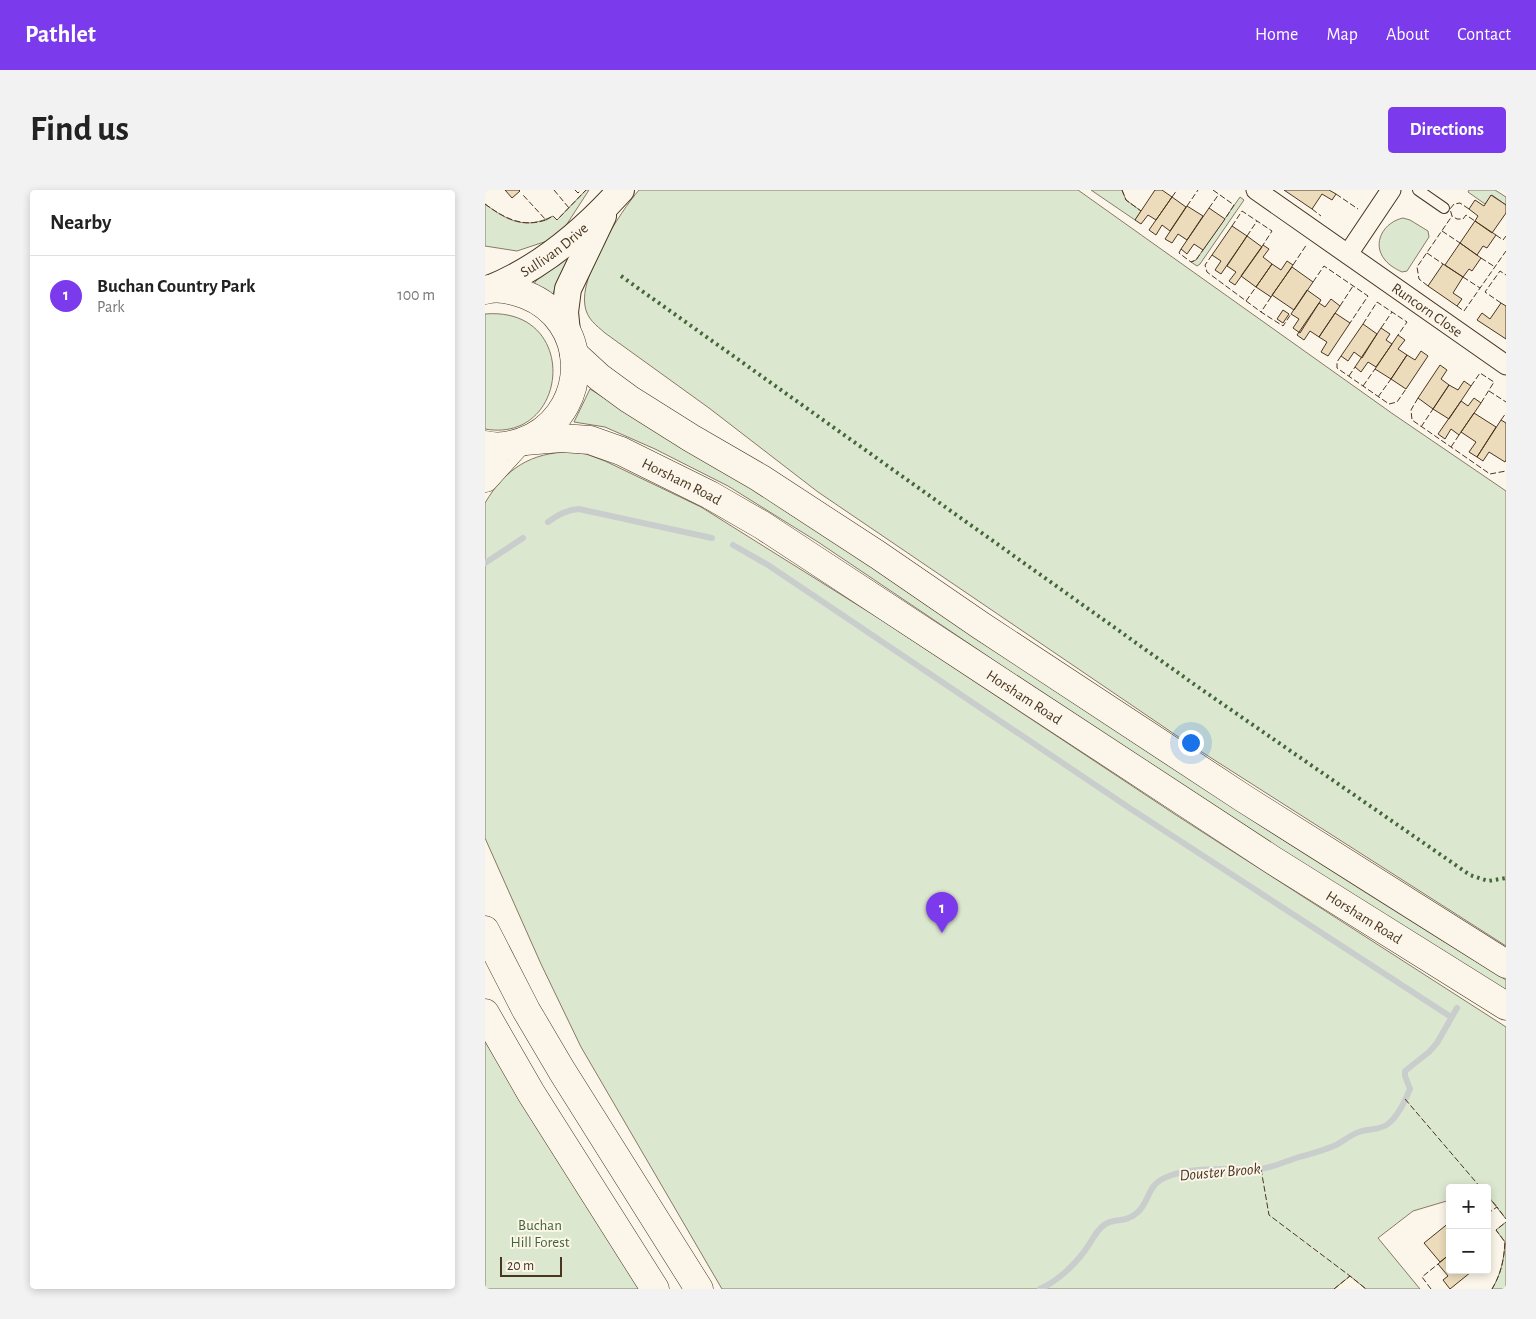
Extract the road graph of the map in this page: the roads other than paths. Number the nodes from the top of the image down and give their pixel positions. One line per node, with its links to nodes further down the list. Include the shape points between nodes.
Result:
1 (1256, 190): 6 (street, Runcorn Close)
2 (1391, 190): 6 (street)
3 (1418, 190): 5 (lane)
4 (616, 196): 7 (street, Sullivan Drive, via 550,254 523,273); 8 (street, Sullivan Drive, via 568,289 565,312)
5 (1444, 208)
6 (1348, 254): 9 (street, Runcorn Close)
7 (488, 289): 8 (main road, via 514,290 535,299 554,313)
8 (571, 343): 10 (main road, via 575,376 570,396 559,416 544,431); 14 (main road, via 599,377 629,399 878,554 1243,798)
9 (1506, 365)
10 (520, 443): 11 (main road, Horsham Road, via 502,447); 12 (main road); 15 (main road, Horsham Road, via 561,438 590,440 664,471 753,520 1263,854)
11 (485, 445)
12 (485, 478)
13 (485, 930): 18 (main road, via 562,1070)
14 (1506, 964)
15 (1506, 1006)
16 (485, 1013): 17 (main road, via 531,1093)
17 (655, 1289)
18 (699, 1289)

